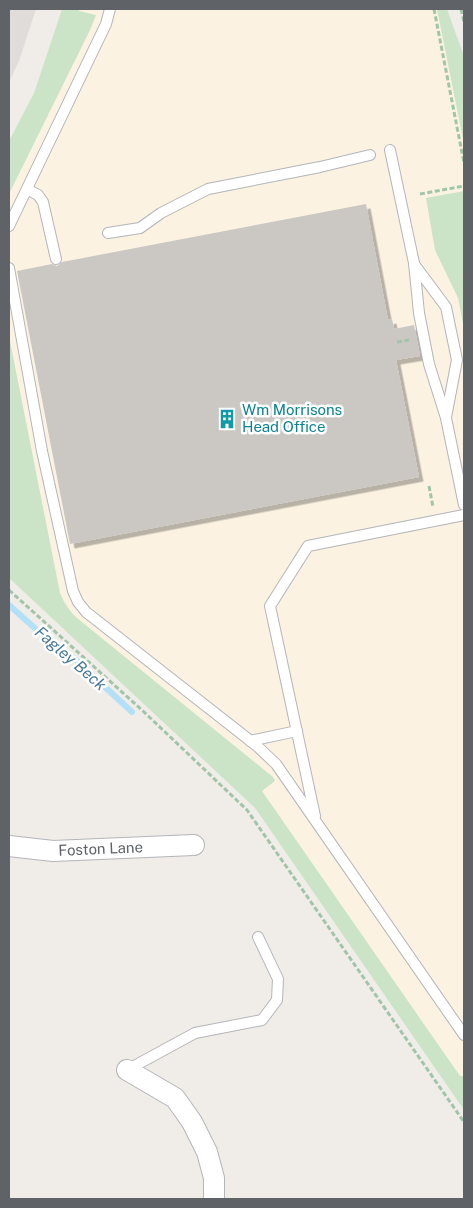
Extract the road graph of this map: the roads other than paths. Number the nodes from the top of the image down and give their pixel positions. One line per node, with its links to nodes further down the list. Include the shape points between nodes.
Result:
1 (110, 9): 4 (lane, via 106,24)
2 (390, 150): 8 (lane)
3 (370, 155): 6 (lane, via 208,189 161,213 140,228)
4 (27, 189): 5 (lane); 7 (lane, via 43,202)
5 (9, 226)
6 (108, 233)
7 (56, 259)
8 (414, 263): 10 (lane, via 429,364); 10 (lane, via 446,307 457,360)
9 (9, 268): 14 (lane, via 42,451 78,602 86,612)
10 (446, 418): 11 (lane)
11 (464, 505)
12 (464, 515): 13 (lane, via 308,546 270,606)
13 (297, 731): 14 (lane); 15 (lane)
14 (250, 741): 15 (lane, via 276,764)
15 (316, 822): 19 (lane)
16 (194, 845): 17 (street, Foston Lane, via 53,851)
17 (9, 846)
18 (258, 937): 20 (lane, via 278,979 277,1000 262,1020 195,1033)
19 (464, 1035)
20 (128, 1070): 21 (street, via 175,1098 192,1122 207,1152 214,1178)
21 (214, 1199)

